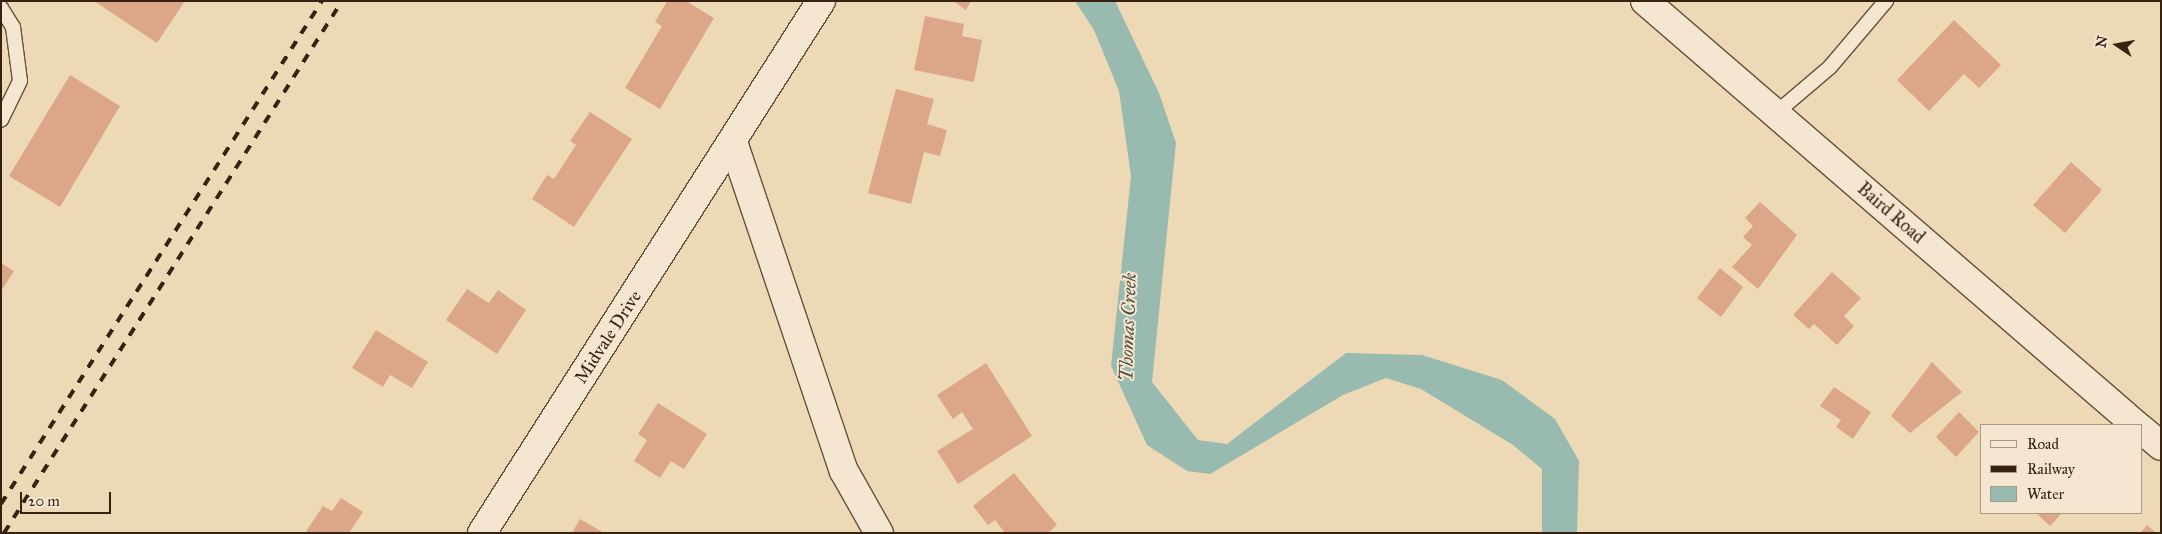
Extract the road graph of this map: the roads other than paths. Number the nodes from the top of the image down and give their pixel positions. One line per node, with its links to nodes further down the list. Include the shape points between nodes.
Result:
1 (821, 1): 7 (street, Midvale Drive)
2 (1645, 1): 5 (street, Baird Road)
3 (1886, 1): 5 (lane, via 1830,67)
4 (1, 8): 6 (lane, via 13,27 20,64 20,82)
5 (1776, 113): 8 (street, Baird Road)
6 (1, 120)
7 (733, 142): 11 (street, Midvale Drive); 12 (street, via 844,471)
8 (2135, 424)
9 (2142, 430): 10 (street)
10 (2161, 446)
11 (482, 533)
12 (880, 533)

